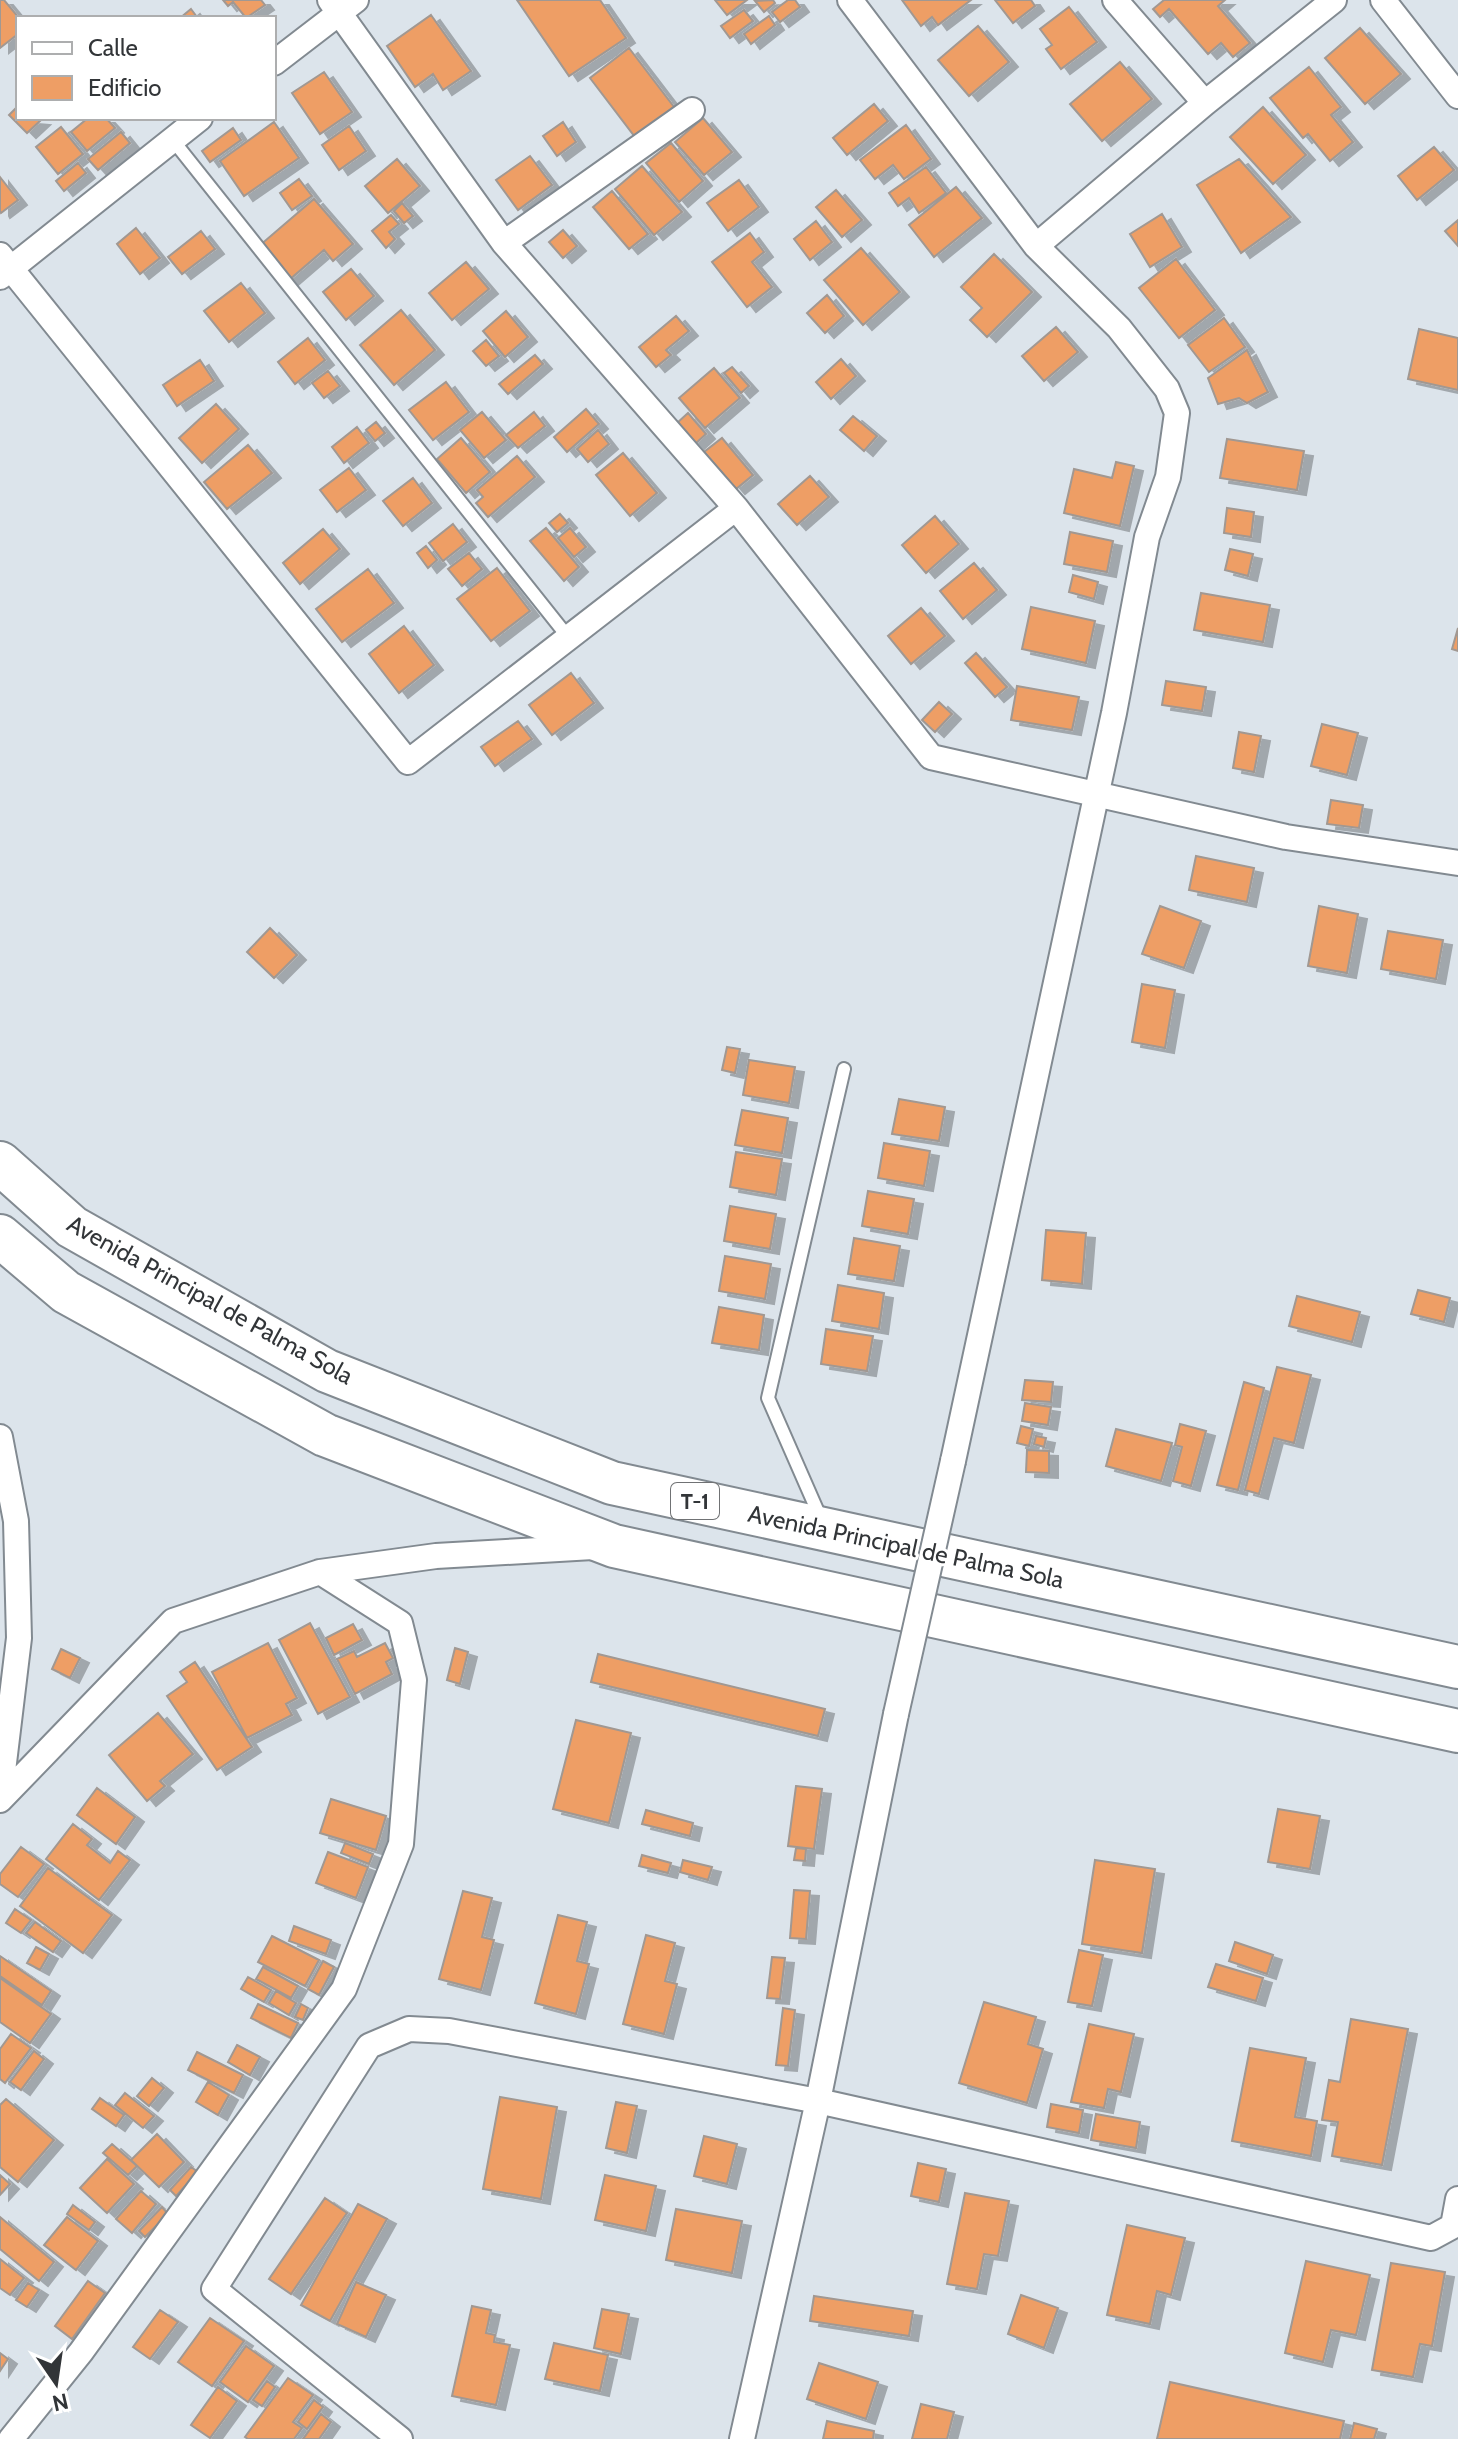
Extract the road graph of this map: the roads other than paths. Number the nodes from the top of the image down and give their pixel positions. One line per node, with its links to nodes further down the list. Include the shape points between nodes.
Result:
1 (850, 0): 13 (street)
2 (1115, 0): 8 (street)
3 (1334, 0): 8 (street)
4 (1383, 0): 7 (street)
5 (342, 4): 6 (street); 12 (street)
6 (276, 61)
7 (1458, 96)
8 (1205, 103): 13 (street)
9 (692, 110): 12 (street)
10 (197, 120): 11 (street)
11 (172, 139): 14 (street); 16 (lane)
12 (504, 243): 15 (street)
13 (1036, 246): 17 (street, via 1119,328 1167,389 1177,413 1168,477 1147,537)
14 (4, 267): 16 (street, via 408,762)
15 (736, 508): 16 (street); 17 (street, via 931,757)
16 (568, 637)
17 (1096, 794): 18 (street, via 1286,837); 29 (street, bridge, via 896,1714)
18 (1458, 863)
19 (844, 1069): 23 (lane, via 768,1398)
20 (0, 1163): 23 (highway, Avenida Principal de Palma Sola / T-1, via 72,1227 327,1371 612,1483)
21 (0, 1236): 24 (highway, via 66,1292 325,1435)
22 (0, 1437): 28 (street, via 16,1521 19,1638)
23 (825, 1529): 26 (highway, Avenida Principal de Palma Sola / T-1)
24 (614, 1546): 25 (street, via 436,1556); 27 (highway)
25 (320, 1572): 28 (street, via 173,1621); 31 (street, via 400,1623 414,1680 401,1844 344,1989 81,2352)
26 (1458, 1667)
27 (1458, 1731)
28 (0, 1798)
29 (818, 2101): 30 (street, via 1431,2238 1453,2226); 32 (street, via 449,2031 409,2029 369,2046 214,2289); 33 (street)
30 (1458, 2199)
31 (11, 2439)
32 (400, 2439)
33 (742, 2439)

